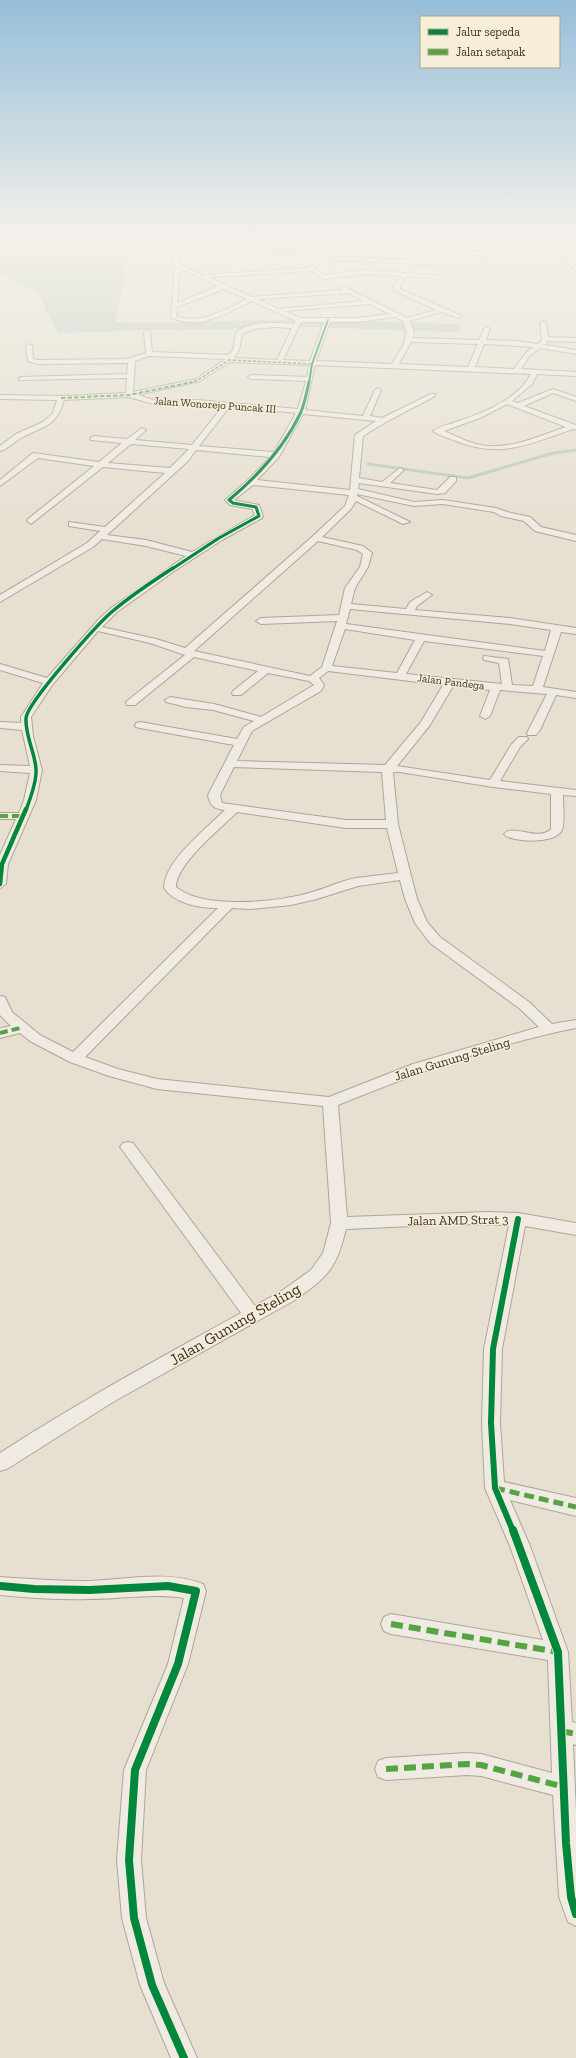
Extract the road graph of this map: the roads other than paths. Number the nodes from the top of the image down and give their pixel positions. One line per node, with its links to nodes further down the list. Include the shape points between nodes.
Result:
1 (147, 335): 15 (street)
2 (239, 335): 17 (street, via 236,350)
3 (292, 335): 18 (street)
4 (322, 335): 19 (street)
5 (411, 335): 9 (street)
6 (484, 335): 11 (street)
7 (545, 335): 8 (street)
8 (546, 339): 10 (street); 13 (street)
9 (410, 340): 11 (street); 20 (street)
10 (576, 340)
11 (481, 341): 13 (street); 21 (street)
12 (29, 346): 16 (street, via 30,360 38,362)
13 (539, 346): 14 (street); 22 (street, via 527,355)
14 (576, 352)
15 (149, 354): 16 (street); 17 (street)
16 (132, 359): 25 (street)
17 (230, 359): 18 (street); 34 (street, via 198,380)
18 (279, 362): 19 (street)
19 (312, 364): 20 (street); 28 (street)
20 (394, 367): 21 (street)
21 (471, 368): 22 (street)
22 (517, 370): 23 (street)
23 (534, 372): 24 (street); 38 (street, via 533,379)
24 (576, 374): 29 (street)
25 (131, 376): 27 (street); 34 (street)
26 (251, 377): 28 (street)
27 (21, 379)
28 (310, 379): 41 (street)
29 (570, 379)
30 (564, 384): 31 (street)
31 (558, 389)
32 (378, 390): 42 (street)
33 (433, 395): 43 (street)
34 (130, 396): 36 (street); 39 (street, Jalan Wonorejo Puncak III, via 157,402)
35 (0, 397): 36 (street)
36 (61, 398): 49 (street, via 56,414 46,424 19,436)
37 (576, 399): 40 (street, via 553,391)
38 (508, 402): 40 (street); 44 (street, via 437,431 463,442 493,448 518,444)
39 (228, 404): 41 (street, Jalan Wonorejo Puncak III); 48 (street)
40 (518, 406): 44 (street)
41 (301, 411): 42 (street, Jalan Wonorejo Puncak III); 50 (street)
42 (366, 417): 43 (street, Jalan Wonorejo Puncak III)
43 (383, 420): 55 (street, via 359,435)
44 (575, 427)
45 (142, 430): 47 (street)
46 (94, 438): 47 (street)
47 (129, 442): 48 (street); 51 (street)
48 (196, 447): 50 (street); 53 (street)
49 (0, 449)
50 (276, 455): 57 (street)
51 (102, 465): 53 (street); 56 (street, via 36,455); 60 (street)
52 (400, 470): 58 (street)
53 (172, 471): 63 (street)
54 (453, 479): 58 (street, via 437,492)
55 (355, 480): 58 (street); 59 (street)
56 (2, 481)
57 (251, 482): 59 (street); 67 (street, via 229,500 256,507 259,516)
58 (383, 485)
59 (353, 494): 61 (street); 65 (street, via 348,507); 66 (street, via 414,504 443,502 496,510 528,519 538,529)
60 (31, 521)
61 (406, 522)
62 (72, 524): 63 (street)
63 (106, 530): 64 (street)
64 (99, 536): 67 (street, via 146,543); 69 (street, via 90,545)
65 (316, 538): 70 (street, via 360,548 368,553 364,567 350,588); 78 (street)
66 (576, 538)
67 (194, 555): 74 (street, via 114,610)
68 (427, 596): 71 (street, via 413,604)
69 (0, 599)
70 (345, 606): 71 (street); 73 (street)
71 (409, 612): 75 (street)
72 (261, 621): 73 (street)
73 (342, 622): 77 (street); 82 (street)
74 (96, 628): 78 (street, via 153,641); 86 (street)
75 (557, 628): 76 (street); 79 (street)
76 (576, 631)
77 (421, 638): 79 (street); 84 (street)
78 (190, 653): 83 (street); 95 (street)
79 (548, 654): 90 (street)
80 (488, 658): 89 (street, via 504,661)
81 (0, 667): 86 (street)
82 (326, 668): 84 (street, Jalan Pandega); 85 (street)
83 (266, 669): 85 (street); 92 (street)
84 (401, 675): 87 (street, Jalan Pandega)
85 (312, 679): 97 (street, via 319,685 317,689)
86 (49, 682): 100 (street, via 26,718)
87 (449, 682): 88 (street, Jalan Pandega); 104 (street, via 426,723)
88 (496, 687): 89 (street, Jalan Pandega); 96 (street)
89 (507, 688): 90 (street, Jalan Pandega)
90 (537, 689): 91 (street, Jalan Pandega)
91 (554, 691): 93 (street, Jalan Pandega); 106 (street, via 535,730 516,745)
92 (237, 692)
93 (576, 696)
94 (170, 700): 97 (street, via 214,707)
95 (130, 703)
96 (485, 716)
97 (264, 720): 101 (street, via 248,729)
98 (0, 725): 100 (street)
99 (140, 725): 101 (street)
100 (27, 727): 105 (street)
101 (240, 743): 102 (street)
102 (230, 764): 104 (street); 109 (street, via 214,800 219,806)
103 (0, 768): 105 (street)
104 (388, 769): 106 (street); 112 (street)
105 (36, 770): 111 (street, via 30,800)
106 (493, 784): 107 (street)
107 (557, 791): 108 (street); 113 (street, via 557,829 554,834 542,837)
108 (576, 792)
109 (234, 808): 112 (street, via 346,824); 117 (street, via 178,864 170,879 170,888 179,896 206,904)
110 (0, 816): 111 (street)
111 (23, 816): 114 (street)
112 (392, 824): 115 (street)
113 (510, 834)
114 (1, 868): 116 (street)
115 (404, 876): 117 (street, via 356,882 291,901); 121 (street, via 421,923 435,940 524,1005)
116 (0, 884)
117 (228, 906): 123 (street)
118 (0, 1000): 120 (street, Jalan Gunung Steling, via 6,1014)
119 (576, 1024): 121 (street, Jalan Gunung Steling)
120 (20, 1028): 122 (street); 123 (street, Jalan Gunung Steling)
121 (550, 1029): 124 (street, Jalan Gunung Steling, via 418,1067)
122 (0, 1033)
123 (75, 1059): 124 (street, Jalan Gunung Steling, via 114,1073 157,1084)
124 (330, 1102): 127 (street, Jalan Gunung Steling)
125 (128, 1147): 129 (street)
126 (518, 1219): 127 (street, Jalan AMD Strat 3); 128 (street, Jalan AMD Strat 3); 131 (street, via 493,1349 491,1423)
127 (339, 1223): 129 (street, Jalan Gunung Steling, via 331,1255 317,1274 289,1295)
128 (576, 1229)
129 (253, 1316): 130 (street, Jalan Gunung Steling, via 91,1405 37,1437)
130 (0, 1463)
131 (494, 1488): 132 (street); 135 (street, via 520,1546)
132 (576, 1507)
133 (0, 1586): 141 (street, via 89,1590 168,1586 196,1591 178,1664 135,1770 129,1860 134,1918 152,1985)
134 (391, 1624): 135 (street)
135 (558, 1652): 136 (street)
136 (569, 1732): 138 (street)
137 (386, 1769): 138 (street, via 467,1764)
138 (564, 1787): 139 (street)
139 (571, 1844): 140 (street, via 571,1897)
140 (576, 1914)
141 (184, 2058)

